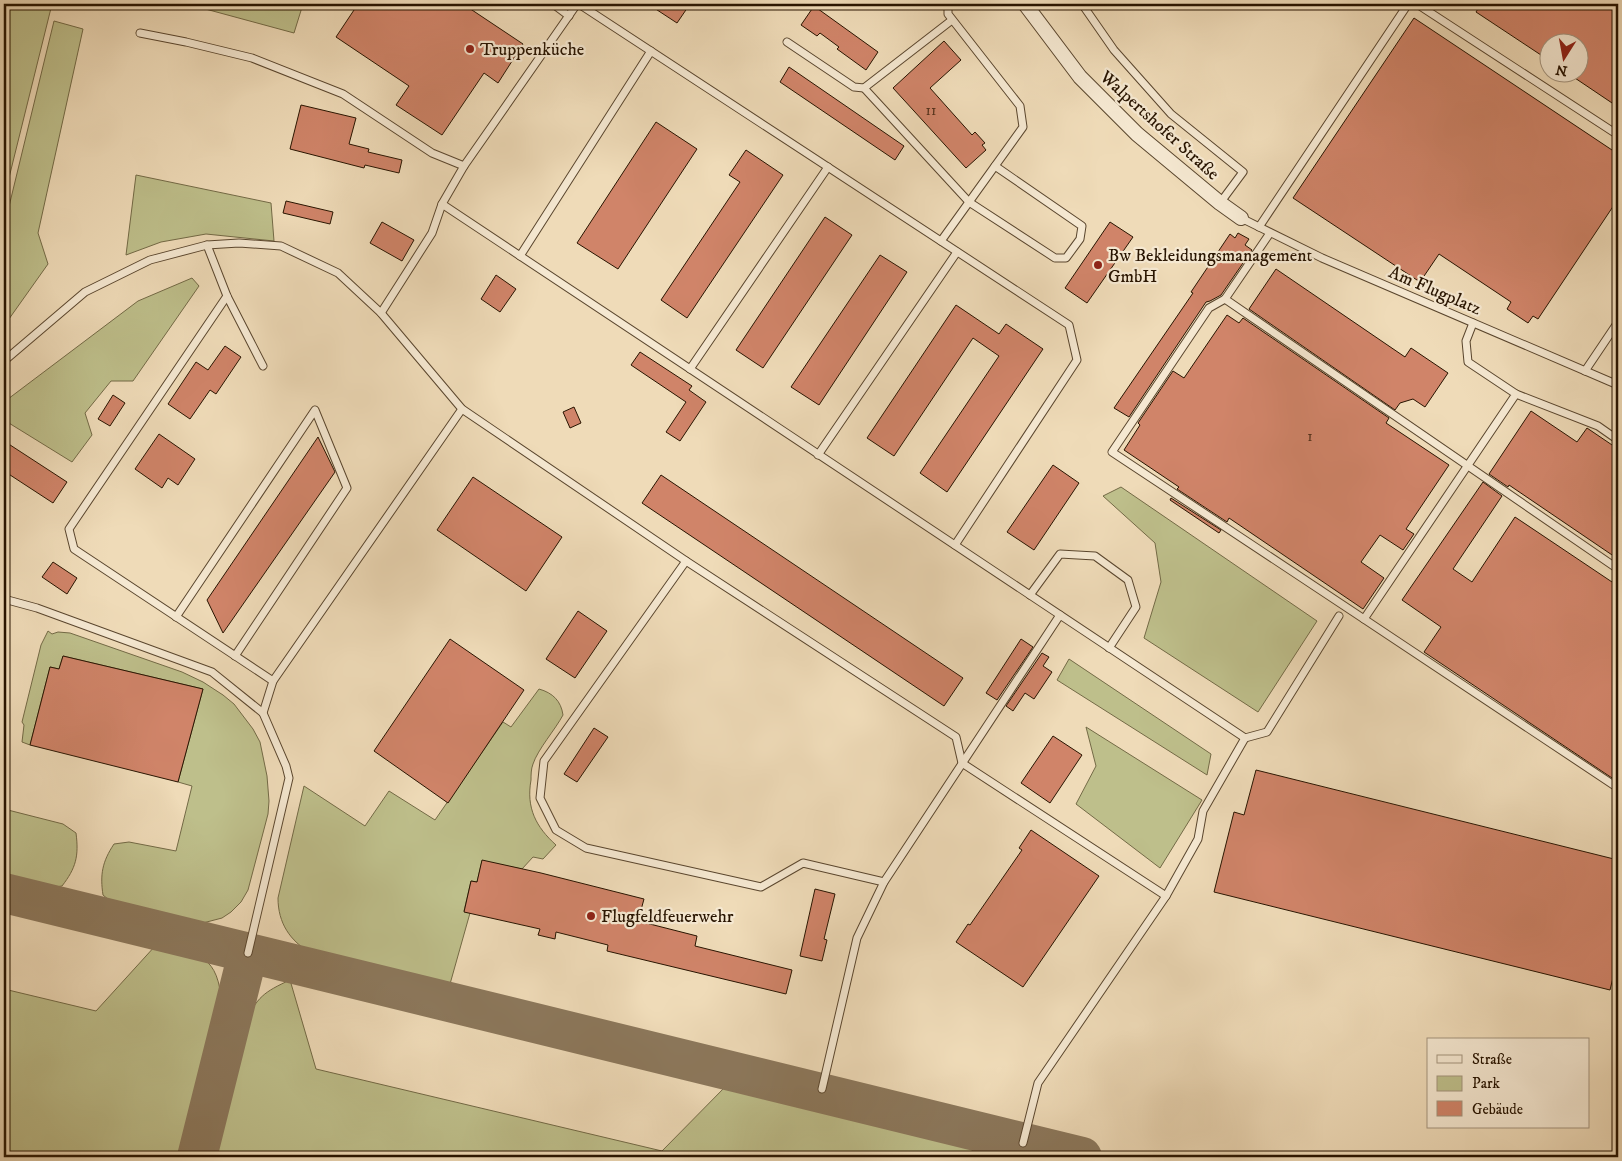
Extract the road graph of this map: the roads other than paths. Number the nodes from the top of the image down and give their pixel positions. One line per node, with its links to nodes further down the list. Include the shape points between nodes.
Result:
1 (553, 4): 8 (lane)
2 (578, 4): 8 (lane); 12 (lane)
3 (948, 4): 9 (lane)
4 (1026, 4): 19 (street, Walpertshofer Straße, via 1080,77 1137,134)
5 (1082, 4): 19 (lane, via 1114,50 1171,114 1243,172)
6 (1408, 4): 22 (lane)
7 (1417, 4): 14 (lane)
8 (569, 16): 15 (lane)
9 (952, 20): 13 (lane); 16 (lane, via 1020,106 1023,127)
10 (140, 33): 15 (lane, via 252,58 343,94 432,153)
11 (787, 42): 13 (lane, via 854,87)
12 (651, 51): 17 (lane); 27 (lane)
13 (864, 88): 18 (lane)
14 (1618, 135)
15 (464, 166): 20 (lane)
16 (995, 166): 18 (lane); 18 (lane, via 1082,226 1080,238 1066,258 1055,258)
17 (828, 167): 24 (lane); 35 (lane)
18 (969, 202): 24 (lane)
19 (1220, 203): 21 (street, Walpertshofer Straße)
20 (442, 204): 27 (lane); 30 (lane, via 432,232)
21 (1241, 218): 22 (lane, Am Flugplatz)
22 (1259, 227): 23 (lane, Am Flugplatz)
23 (1270, 233): 29 (lane); 32 (lane, Am Flugplatz)
24 (941, 241): 26 (lane)
25 (207, 245): 28 (lane); 30 (lane, via 281,246 338,273); 33 (lane, via 150,260 86,292)
26 (957, 252): 41 (lane); 43 (lane, via 1069,325 1077,360)
27 (520, 256): 35 (lane)
28 (227, 296): 34 (lane); 50 (lane, via 69,529 74,549)
29 (1225, 299): 42 (lane); 51 (lane, via 1209,308 1112,452)
30 (381, 313): 39 (lane)
31 (1618, 322): 36 (lane)
32 (1473, 323): 36 (lane, Am Flugplatz); 38 (lane, via 1466,341 1468,362)
33 (4, 361)
34 (263, 366)
35 (690, 369): 41 (lane)
36 (1585, 371): 37 (lane, Am Flugplatz)
37 (1618, 385)
38 (1516, 394): 40 (lane, via 1598,426); 42 (lane)
39 (462, 409): 44 (lane); 54 (lane)
40 (1618, 440)
41 (818, 455): 43 (lane)
42 (1467, 466): 45 (lane); 51 (lane)
43 (954, 545): 46 (lane)
44 (686, 560): 57 (lane, via 956,737); 59 (lane, via 544,761 540,798 556,830 586,848 760,887 803,863)
45 (1618, 569)
46 (1030, 595): 48 (lane); 52 (lane, via 1060,554 1095,556 1128,580 1136,607)
47 (4, 599): 55 (lane, via 212,672)
48 (1060, 615): 52 (lane); 57 (lane)
49 (1339, 616): 56 (lane, via 1266,732)
50 (176, 617): 53 (lane); 53 (lane, via 315,410 347,488)
51 (1364, 619): 58 (lane)
52 (1109, 648): 56 (lane)
53 (235, 656): 54 (lane)
54 (274, 681): 55 (lane)
55 (263, 713): 61 (lane, via 289,778)
56 (1245, 738): 60 (lane, via 1203,812 1198,839)
57 (962, 763): 59 (lane); 60 (lane)
58 (1618, 788)
59 (884, 882): 62 (lane, via 857,938)
60 (1166, 896): 63 (lane, via 1038,1083)
61 (248, 953)
62 (822, 1090)
63 (1023, 1143)

